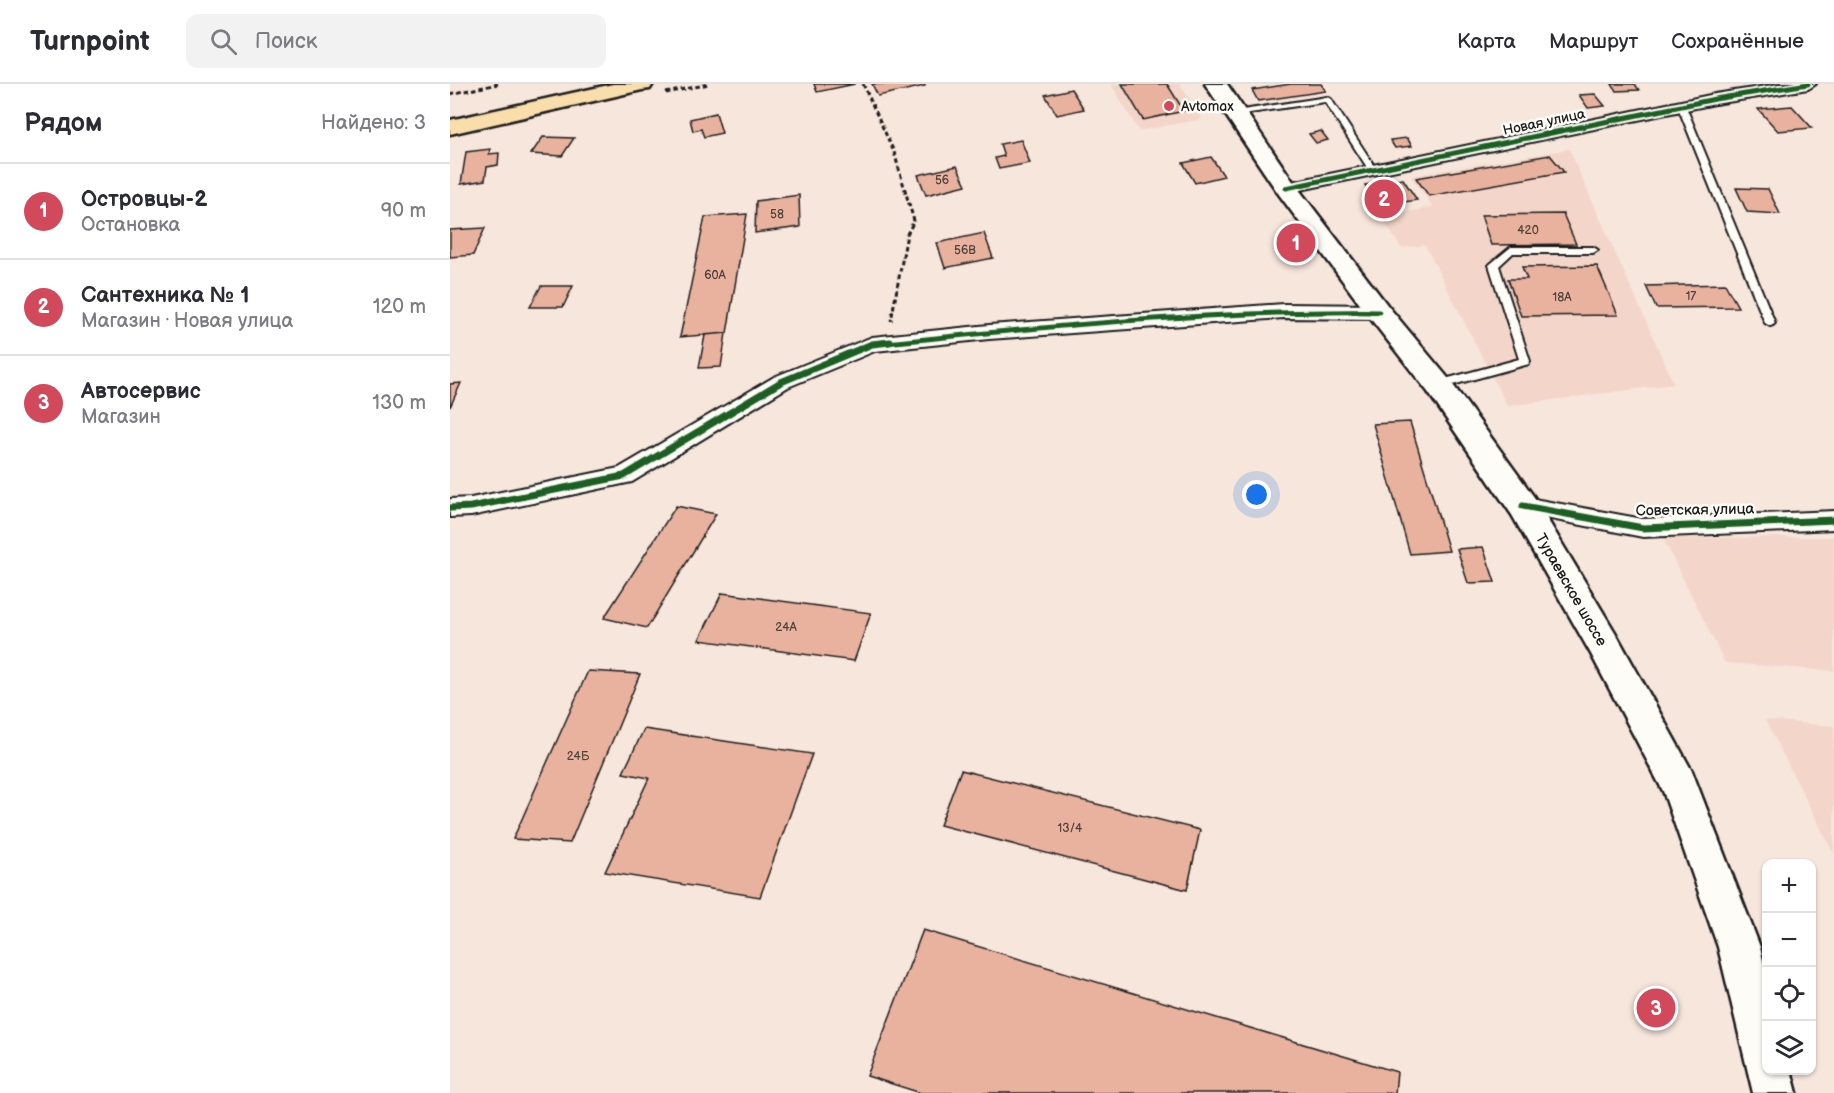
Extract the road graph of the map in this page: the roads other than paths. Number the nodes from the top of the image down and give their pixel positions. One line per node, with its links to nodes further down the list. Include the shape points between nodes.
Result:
1 (585, 84): 7 (main road)
2 (642, 84): 8 (main road)
3 (1216, 84): 6 (main road, Тураевское шоссе)
4 (1808, 84): 5 (street, Новая улица)
5 (1682, 107): 9 (street, Новая улица); 13 (lane)
6 (1236, 113): 9 (lane, via 1327,99); 10 (main road, Тураевское шоссе)
7 (450, 114)
8 (450, 127)
9 (1373, 170): 10 (street, Новая улица)
10 (1286, 188): 12 (main road, Тураевское шоссе)
11 (1593, 250): 14 (lane, via 1511,250 1494,265 1525,361)
12 (1379, 312): 14 (main road, Тураевское шоссе); 16 (street, via 1284,311 872,344 781,382 624,476)
13 (1770, 323)
14 (1438, 385): 15 (main road, Тураевское шоссе)
15 (1522, 506): 17 (street, Советская улица, via 1643,528); 18 (main road, Тураевское шоссе, via 1603,643 1679,784 1739,946)
16 (450, 508)
17 (1834, 520)
18 (1762, 1038)
19 (1771, 1075): 20 (main road)
20 (1775, 1093)

